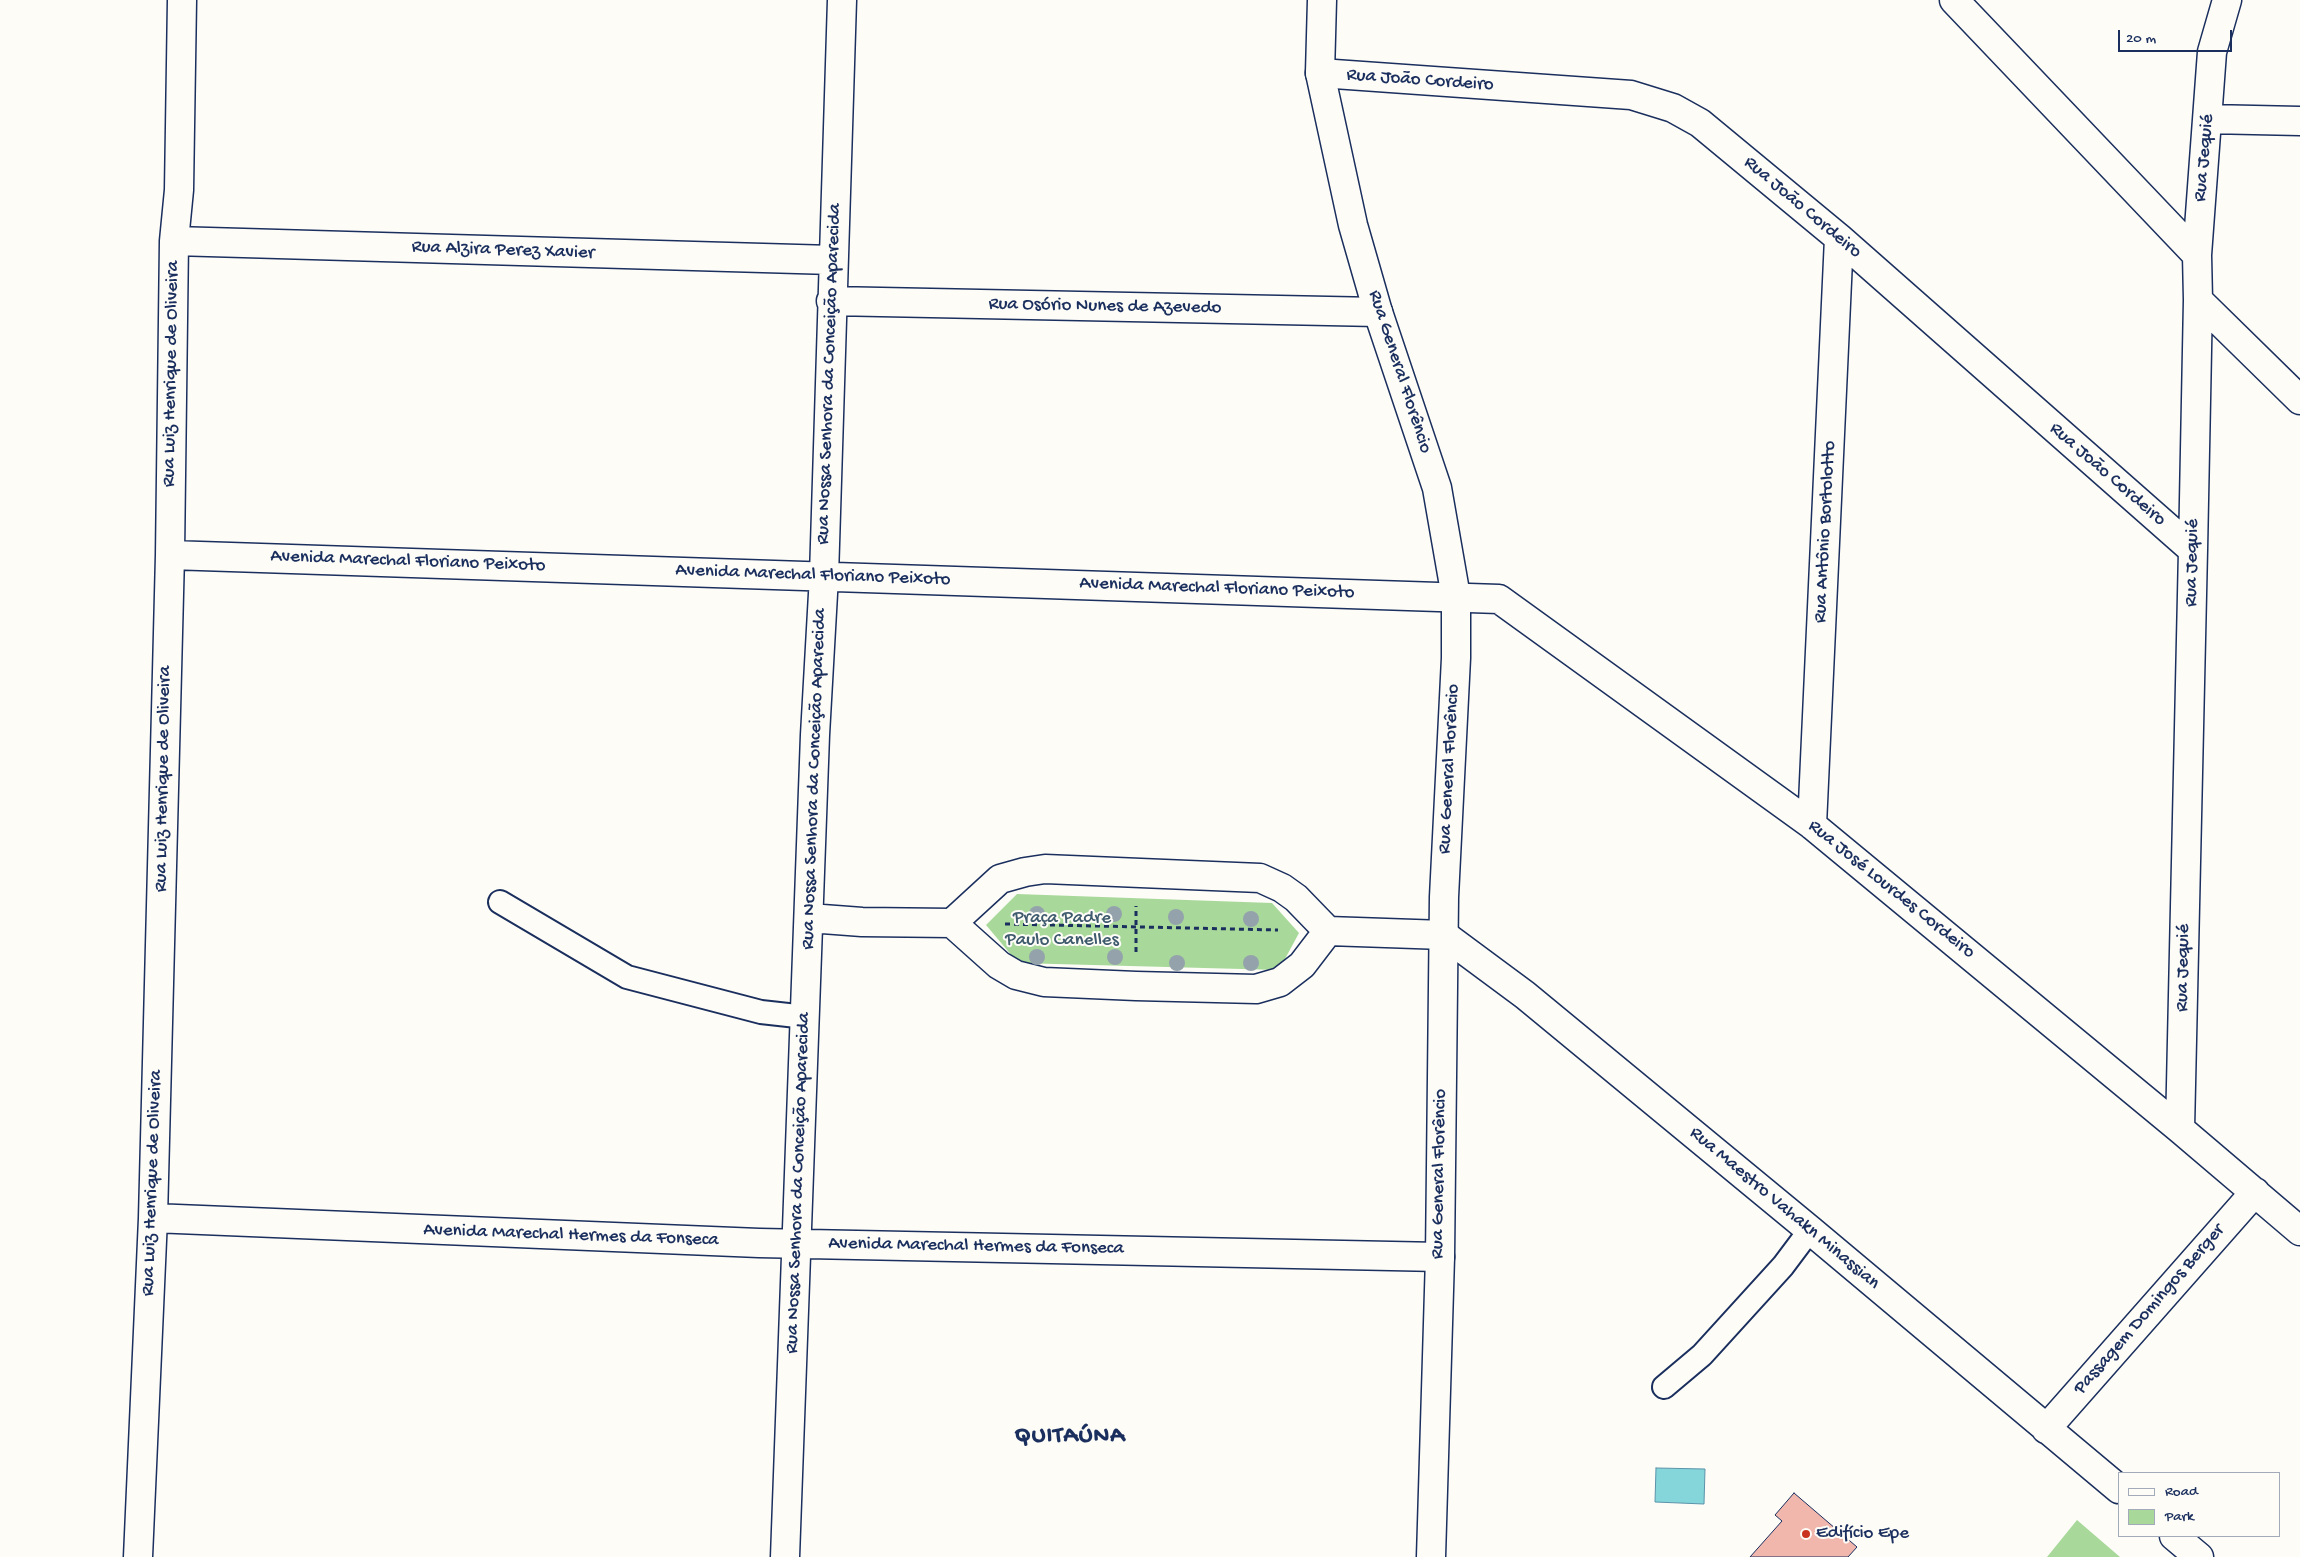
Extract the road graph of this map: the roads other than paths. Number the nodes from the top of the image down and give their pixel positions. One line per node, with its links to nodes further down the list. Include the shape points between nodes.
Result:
1 (182, 0): 10 (street, Rua Luiz Henrique de Oliveira, via 179,190)
2 (842, 0): 12 (street, Rua Nossa Senhora da Conceição Aparecida)
3 (1322, 0): 6 (street, Rua General Florêncio)
4 (1954, 0): 11 (street)
5 (2227, 0): 7 (street, Rua Jequié, via 2212,52)
6 (1320, 73): 9 (street, Rua João Cordeiro, via 1631,95 1673,108 1700,123); 15 (street, Rua General Florêncio, via 1353,225)
7 (2208, 119): 8 (street); 11 (street, Rua Jequié)
8 (2300, 122)
9 (1839, 238): 17 (street, Rua João Cordeiro); 21 (street, Rua Antônio Bortolotto)
10 (174, 242): 12 (street, Rua Alzira Perez Xavier); 18 (street, Rua Luiz Henrique de Oliveira)
11 (2197, 255): 13 (street, Rua Jequié)
12 (832, 260): 14 (street, Rua Nossa Senhora da Conceição Aparecida)
13 (2198, 300): 16 (street); 17 (street, Rua Jequié)
14 (831, 301): 15 (street, Rua Osório Nunes de Azevedo); 19 (street, Rua Nossa Senhora da Conceição Aparecida)
15 (1378, 312): 20 (street, Rua General Florêncio, via 1437,488)
16 (2300, 400)
17 (2193, 550): 28 (street, Rua Jequié)
18 (170, 555): 19 (street, Avenida Marechal Floriano Peixoto); 30 (street, Rua Luiz Henrique de Oliveira)
19 (824, 576): 20 (street, Avenida Marechal Floriano Peixoto); 23 (street, Rua Nossa Senhora da Conceição Aparecida)
20 (1456, 597): 21 (street, Rua José Lourdes Cordeiro, via 1499,599); 26 (street, Rua General Florêncio)
21 (1812, 825): 28 (street, Rua José Lourdes Cordeiro)
22 (500, 902): 27 (lane, via 627,977 761,1012)
23 (809, 918): 24 (street); 27 (street, Rua Nossa Senhora da Conceição Aparecida)
24 (952, 923): 25 (street, via 1000,879 1045,869 1260,878 1296,898); 25 (street, via 998,965 1016,975 1044,982 1136,986 1256,988 1280,982 1302,965)
25 (1328, 931): 26 (street)
26 (1444, 934): 31 (street, Rua Maestro Vahakn Minassian, via 1525,995); 34 (street, Rua General Florêncio)
27 (806, 1017): 33 (street, Rua Nossa Senhora da Conceição Aparecida)
28 (2180, 1128): 29 (street, Rua José Lourdes Cordeiro)
29 (2255, 1192): 32 (street, Rua José Lourdes Cordeiro); 36 (street, Passagem Domingos Berger)
30 (153, 1218): 33 (street, Avenida Marechal Hermes da Fonseca); 39 (street, Rua Luiz Henrique de Oliveira)
31 (1810, 1230): 35 (lane, via 1783,1266 1702,1355); 36 (street, Rua Maestro Vahakn Minassian)
32 (2300, 1231)
33 (797, 1243): 34 (street, Avenida Marechal Hermes da Fonseca); 40 (street, Rua Nossa Senhora da Conceição Aparecida)
34 (1440, 1257): 41 (street, Rua General Florêncio)
35 (1664, 1386)
36 (2046, 1429): 37 (street, Rua Maestro Vahakn Minassian)
37 (2118, 1488)
38 (2175, 1537): 42 (street)
39 (138, 1557)
40 (786, 1557)
41 (1431, 1557)
42 (2199, 1557)

